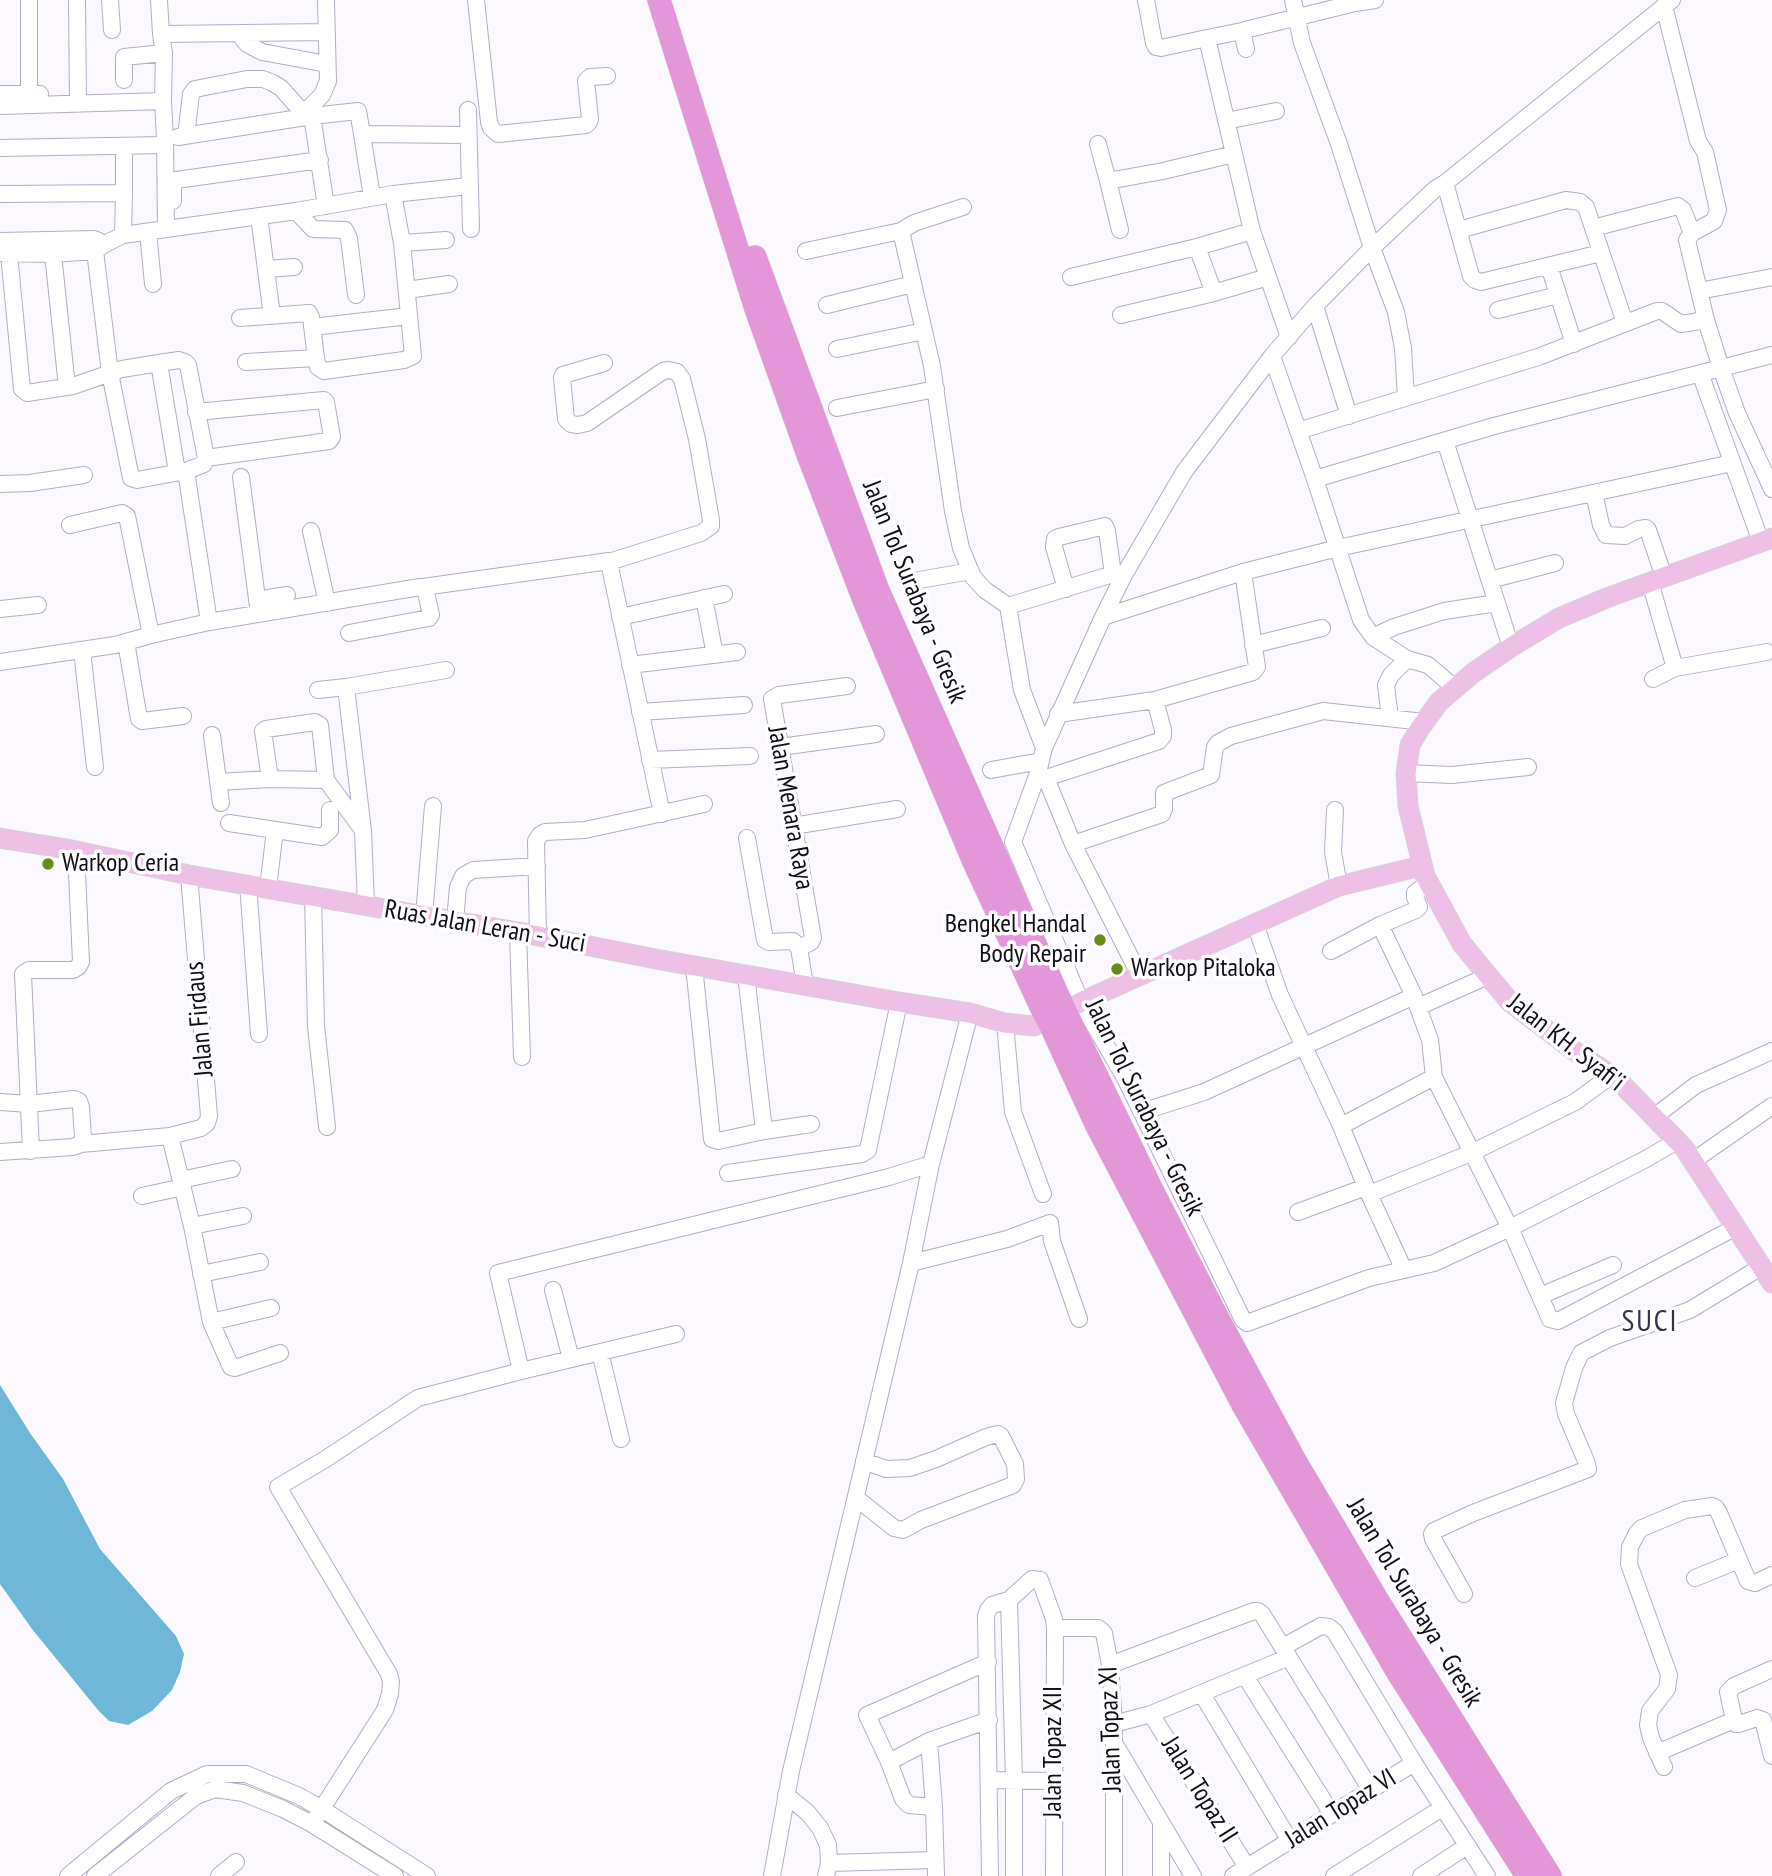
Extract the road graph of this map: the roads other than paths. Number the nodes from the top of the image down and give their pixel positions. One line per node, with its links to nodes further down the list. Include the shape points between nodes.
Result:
1 (29, 0): 26 (street)
2 (77, 0): 27 (street)
3 (110, 0): 14 (street)
4 (159, 0): 17 (street)
5 (326, 0): 16 (street)
6 (476, 0): 23 (street, via 488,122 498,134 586,125 590,119 586,80)
7 (659, 0): 232 (highway, Jalan Tol Surabaya - Gresik, via 756,309 864,600 969,849)
8 (674, 0): 232 (highway, Jalan Tol Surabaya - Gresik, via 734,201 877,588)
9 (1146, 0): 19 (street, via 1156,47)
10 (1293, 0): 13 (street)
11 (1375, 0): 13 (street)
12 (1668, 3): 44 (street); 62 (street, via 1718,210 1714,221)
13 (1296, 17): 15 (street); 68 (street)
14 (112, 30)
15 (1242, 31): 19 (street); 20 (street)
16 (327, 32): 18 (street); 22 (street)
17 (161, 34): 18 (street); 21 (street)
18 (239, 34): 22 (street, via 261,52)
19 (1207, 38): 33 (street)
20 (1246, 50)
21 (163, 53): 24 (street, via 124,57); 28 (street)
22 (327, 64): 32 (street, via 325,92)
23 (607, 76)
24 (124, 80)
25 (0, 94): 26 (street)
26 (29, 94): 27 (street)
27 (78, 99): 28 (street); 29 (street)
28 (163, 101): 37 (street)
29 (0, 106)
30 (468, 110): 35 (street)
31 (1276, 111): 33 (street)
32 (307, 115): 34 (street, via 358,111); 36 (street); 36 (street, via 281,88 263,79 247,79 195,89); 42 (street)
33 (1226, 121): 41 (street)
34 (362, 134): 35 (street); 49 (street)
35 (468, 135): 45 (street)
36 (186, 136): 37 (street)
37 (165, 142): 39 (street); 54 (street)
38 (1098, 144): 43 (street)
39 (124, 146): 40 (street); 46 (street)
40 (0, 148)
41 (1234, 153): 43 (street); 60 (street)
42 (320, 160): 50 (street); 54 (street, via 176,180)
43 (1108, 181): 57 (street)
44 (1445, 183): 58 (street); 68 (street)
45 (469, 186): 48 (street); 56 (street)
46 (124, 193): 47 (street); 63 (street)
47 (0, 194)
48 (393, 194): 49 (street); 65 (street)
49 (372, 197): 50 (street)
50 (326, 206): 52 (street)
51 (963, 207): 59 (street)
52 (296, 211): 53 (street); 85 (street, via 313,229 345,230)
53 (259, 216): 54 (street); 75 (street)
54 (169, 228): 61 (street)
55 (1593, 228): 58 (street, via 1586,207 1566,200); 62 (street, via 1678,206); 71 (street)
56 (471, 229)
57 (1120, 230)
58 (1459, 230): 73 (street, via 1475,280)
59 (901, 231): 70 (street); 80 (street)
60 (1252, 231): 66 (street); 77 (street)
61 (148, 232): 63 (street); 79 (street)
62 (1692, 233): 83 (street, via 1687,240)
63 (123, 235): 67 (street)
64 (446, 240): 65 (street)
65 (402, 243): 82 (street)
66 (1197, 247): 76 (street); 84 (street)
67 (100, 248): 69 (street, via 94,239); 72 (street); 108 (street)
68 (1372, 248): 88 (street); 112 (street, via 1396,312)
69 (3, 249): 72 (street); 110 (street, via 23,388 27,393)
70 (806, 251)
71 (1601, 253): 73 (street); 95 (street)
72 (53, 254): 110 (street)
73 (1549, 266): 86 (street)
74 (294, 267): 75 (street)
75 (266, 269): 91 (street)
76 (1071, 277)
77 (1268, 277): 84 (street); 98 (street)
78 (1772, 277): 83 (street)
79 (153, 284)
80 (914, 284): 87 (street); 97 (street)
81 (449, 285): 82 (street)
82 (407, 290): 92 (street)
83 (1699, 291): 94 (street)
84 (1214, 293): 90 (street)
85 (355, 295)
86 (1558, 295): 89 (street); 99 (street)
87 (827, 305)
88 (1315, 306): 98 (street); 115 (street)
89 (1499, 310)
90 (1121, 315)
91 (272, 316): 93 (street); 96 (street, via 309,313)
92 (409, 317): 96 (street); 103 (street, via 411,358 324,371 317,367)
93 (240, 318)
94 (1706, 320): 95 (street, via 1681,324 1660,310); 107 (street)
95 (1625, 323): 99 (street)
96 (312, 327): 103 (street)
97 (924, 331): 100 (street); 111 (street)
98 (1289, 337): 102 (street)
99 (1573, 344): 112 (street)
100 (837, 349)
101 (1772, 355): 107 (street)
102 (1272, 356): 116 (street); 136 (street, via 1184,472)
103 (316, 359): 104 (street)
104 (246, 362)
105 (159, 363): 108 (street); 114 (street, via 179,360 188,365); 120 (street)
106 (604, 363): 132 (street, via 563,375 566,419 570,424 587,423 663,371 677,372 696,439 711,526)
107 (1721, 368): 109 (street); 125 (street)
108 (110, 373): 110 (street); 120 (street, via 132,479)
109 (1700, 373): 117 (street); 119 (street)
110 (67, 387)
111 (936, 389): 113 (street); 134 (street, via 953,511)
112 (1406, 397): 115 (street)
113 (838, 408)
114 (196, 412): 118 (street); 118 (street, via 326,402 329,441)
115 (1349, 416): 116 (street)
116 (1298, 431): 123 (street)
117 (1445, 441): 123 (street); 127 (street)
118 (206, 458): 120 (street, via 204,464)
119 (1732, 463): 126 (street); 130 (street)
120 (182, 472): 153 (street)
121 (84, 475): 124 (street)
122 (241, 477): 149 (street)
123 (1315, 479): 131 (street)
124 (0, 484)
125 (1772, 489)
126 (1594, 493): 127 (street); 138 (street, via 1606,535 1648,530)
127 (1471, 519): 131 (street); 137 (street)
128 (71, 526): 156 (street, via 122,513 127,516)
129 (311, 531): 147 (street)
130 (1767, 540): 138 (main road, Jalan KH. Syafi'i)
131 (1338, 548): 135 (street); 157 (street, via 1361,620)
132 (609, 561): 140 (street); 151 (street)
133 (1555, 563): 137 (street)
134 (971, 571): 139 (street); 148 (street, via 985,590)
135 (1243, 572): 152 (street); 159 (street)
136 (1119, 575): 141 (street); 141 (street, via 1105,526 1059,537 1054,547); 152 (street)
137 (1490, 580): 145 (street)
138 (1657, 580): 160 (main road, Jalan KH. Syafi'i, via 1559,618); 168 (street)
139 (908, 582)
140 (423, 587): 147 (street); 155 (street, via 429,618)
141 (1066, 589): 148 (street)
142 (724, 594): 144 (street)
143 (288, 595): 149 (street)
144 (704, 598): 151 (street); 164 (street)
145 (1497, 603): 157 (street, via 1444,611); 160 (street)
146 (38, 604): 150 (street)
147 (327, 604): 149 (street)
148 (1008, 606): 187 (street, via 1022,690)
149 (258, 607): 153 (street)
150 (0, 609)
151 (620, 617): 167 (street)
152 (1103, 617): 178 (street)
153 (209, 622): 156 (street)
154 (1322, 628): 159 (street)
155 (349, 634)
156 (150, 635): 158 (street)
157 (1373, 637): 165 (street)
158 (126, 642): 161 (street); 179 (street, via 139,719)
159 (1254, 645): 175 (street, via 1257,667 1253,672)
160 (1511, 647): 173 (main road, Jalan KH. Syafi'i)
161 (82, 650): 166 (street); 188 (street)
162 (737, 652): 164 (street)
163 (1767, 652): 168 (street)
164 (715, 655): 167 (street)
165 (1407, 659): 173 (street, via 1428,665); 180 (street, via 1386,685)
166 (0, 662)
167 (630, 664): 177 (street)
168 (1675, 668): 170 (street)
169 (446, 670): 172 (street)
170 (1653, 679)
171 (847, 686): 184 (street, Jalan Menara Raya, via 774,697)
172 (346, 687): 174 (street); 197 (street)
173 (1455, 688): 181 (main road, Jalan KH. Syafi'i)
174 (318, 690)
175 (1155, 700): 178 (street); 187 (street, via 1163,730 1159,741)
176 (744, 705): 177 (street)
177 (640, 712): 186 (street)
178 (1058, 714): 187 (street)
179 (183, 716)
180 (1390, 718): 181 (street); 207 (street, via 1323,711 1231,736 1215,747 1212,775 1164,793 1162,814)
181 (1424, 722): 191 (main road, Jalan KH. Syafi'i, via 1410,746)
182 (876, 734): 184 (street)
183 (212, 736): 194 (street)
184 (780, 747): 203 (street, Jalan Menara Raya)
185 (750, 756): 186 (street)
186 (650, 760): 201 (street)
187 (1042, 765): 190 (street); 207 (street); 232 (street, via 1013,842)
188 (94, 767)
189 (1528, 767): 191 (street, via 1452,775)
190 (991, 770)
191 (1406, 773): 211 (main road, Jalan KH. Syafi'i, via 1408,806)
192 (270, 779): 193 (street); 193 (street, via 263,731 315,722 320,725); 194 (street)
193 (326, 780): 197 (street)
194 (218, 782): 195 (street)
195 (221, 803)
196 (704, 804): 201 (street)
197 (345, 806): 204 (street, via 322,837); 215 (street, via 363,831)
198 (433, 806): 216 (street)
199 (897, 809): 203 (street)
200 (1335, 810): 213 (street, via 1333,852)
201 (662, 814): 209 (street, via 585,830 545,832 536,841)
202 (229, 823): 204 (street)
203 (793, 826): 222 (street, Jalan Menara Raya, via 813,938)
204 (275, 830): 212 (street)
205 (0, 838): 208 (main road, Ruas Jalan Leran - Suci)
206 (747, 838): 222 (street, via 765,940 792,941)
207 (1073, 844): 226 (street)
208 (76, 851): 210 (main road, Ruas Jalan Leran - Suci); 241 (street, via 81,962 74,970 29,970 23,974)
209 (537, 866): 217 (street, via 473,870 463,876); 221 (street)
210 (188, 875): 212 (main road, Ruas Jalan Leran - Suci); 249 (street, Jalan Firdaus, via 209,1116 201,1128)
211 (1424, 875): 213 (main road); 219 (street, via 1415,893 1419,907); 227 (main road, Jalan KH. Syafi'i, via 1462,944)
212 (258, 886): 214 (main road, Ruas Jalan Leran - Suci); 234 (street)
213 (1339, 886): 218 (main road)
214 (313, 896): 215 (main road, Ruas Jalan Leran - Suci); 247 (street, via 316,1026)
215 (366, 905): 216 (main road, Ruas Jalan Leran - Suci)
216 (424, 916): 217 (main road, Ruas Jalan Leran - Suci)
217 (455, 921): 220 (main road, Ruas Jalan Leran - Suci)
218 (1255, 924): 226 (main road); 235 (street)
219 (1380, 925): 223 (street); 230 (street)
220 (517, 932): 221 (main road, Ruas Jalan Leran - Suci); 237 (street)
221 (538, 936): 224 (main road, Ruas Jalan Leran - Suci)
222 (799, 948): 228 (street)
223 (1331, 951)
224 (694, 966): 225 (main road, Ruas Jalan Leran - Suci); 248 (street, via 711,1137 718,1141)
225 (746, 975): 228 (main road, Ruas Jalan Leran - Suci); 248 (street)
226 (1140, 976): 232 (main road)
227 (1488, 976): 230 (street); 238 (main road, Jalan KH. Syafi'i, via 1510,1002)
228 (805, 985): 229 (main road, Ruas Jalan Leran - Suci)
229 (899, 1002): 231 (main road, Ruas Jalan Leran - Suci); 258 (street, via 868,1150)
230 (1416, 1002): 235 (street); 239 (street, via 1430,1040)
231 (970, 1013): 233 (main road, Ruas Jalan Leran - Suci); 256 (street)
232 (1056, 1014): 233 (main road, Ruas Jalan Leran - Suci); 243 (street, via 1125,1078); 341 (highway, Jalan Tol Surabaya - Gresik, via 1097,1126 1242,1403 1397,1671); 342 (highway, Jalan Tol Surabaya - Gresik, via 1294,1459)
233 (1005, 1023): 261 (street, via 1013,1112)
234 (260, 1034)
235 (1303, 1046): 243 (street, via 1204,1092); 246 (street)
236 (1772, 1051): 244 (street, via 1696,1085)
237 (522, 1058)
238 (1612, 1075): 244 (main road, Jalan KH. Syafi'i); 254 (street, via 1575,1102)
239 (1433, 1077): 246 (street); 254 (street)
240 (0, 1102): 241 (street)
241 (29, 1104): 251 (street, via 79,1101); 252 (street)
242 (1772, 1106): 255 (street)
243 (1141, 1112): 271 (street, via 1247,1323 1369,1278)
244 (1654, 1117): 250 (main road, Jalan KH. Syafi'i)
245 (811, 1124): 248 (street)
246 (1341, 1126): 260 (street)
247 (327, 1127)
248 (765, 1131)
249 (170, 1136): 251 (street, Jalan Firdaus); 259 (street)
250 (1677, 1140): 255 (main road, Jalan KH. Syafi'i); 267 (street)
251 (81, 1144): 252 (street, Jalan Firdaus)
252 (31, 1151): 253 (street, Jalan Firdaus)
253 (0, 1152)
254 (1471, 1153): 260 (street); 267 (street)
255 (1693, 1161): 266 (main road, Jalan KH. Syafi'i)
256 (931, 1164): 269 (street); 283 (street, via 498,1273)
257 (232, 1169): 259 (street)
258 (728, 1173)
259 (182, 1183): 262 (street); 265 (street)
260 (1368, 1190): 263 (street); 271 (street)
261 (1042, 1194)
262 (142, 1196)
263 (1298, 1212)
264 (243, 1216): 265 (street)
265 (192, 1226): 273 (street)
266 (1736, 1227): 272 (main road, Jalan KH. Syafi'i); 275 (street, via 1558,1321 1550,1319)
267 (1510, 1228): 271 (street, via 1434,1263); 275 (street)
268 (260, 1262): 273 (street)
269 (911, 1263): 277 (street, via 1007,1239 1049,1223); 285 (street)
270 (1613, 1265): 275 (street)
271 (1404, 1270)
272 (1767, 1272): 290 (street, via 1690,1310 1581,1353 1564,1403 1588,1469 1434,1531 1433,1539)
273 (201, 1274): 278 (street)
274 (553, 1290): 282 (street)
275 (1540, 1296)
276 (271, 1308): 278 (street)
277 (1079, 1319)
278 (211, 1322): 281 (street, via 232,1368)
279 (676, 1334): 280 (street)
280 (600, 1352): 282 (street); 284 (street)
281 (280, 1353)
282 (570, 1359): 283 (street)
283 (522, 1371): 315 (street, via 418,1398 278,1487 391,1682 385,1710)
284 (621, 1439)
285 (864, 1461): 286 (street); 286 (street, via 886,1469 910,1468 998,1434 1015,1464 1016,1479 1013,1485 903,1531)
286 (856, 1499): 312 (street)
287 (1739, 1560): 288 (street, via 1751,1583); 289 (street); 301 (street, via 1712,1506 1685,1510 1642,1528 1630,1547 1629,1564 1669,1675 1667,1689 1650,1711 1648,1725 1661,1760)
288 (1772, 1575)
289 (1695, 1578)
290 (1464, 1594)
291 (1009, 1600): 292 (street, Jalan Topaz XII, via 1032,1579 1040,1580); 294 (street, via 988,1610); 309 (street)
292 (1055, 1628): 295 (street, Jalan Topaz XI, via 1100,1628); 310 (street, Jalan Topaz XII)
293 (1286, 1652): 295 (street, via 1262,1614 1254,1611); 297 (street); 307 (street, via 1321,1626 1335,1632); 311 (street)
294 (988, 1662): 300 (street); 306 (street, via 867,1715)
295 (1110, 1665): 302 (street, Jalan Topaz XI)
296 (1772, 1670): 301 (street, via 1729,1691)
297 (1245, 1676): 298 (street); 316 (street)
298 (1202, 1694): 299 (street); 319 (street)
299 (1151, 1713): 302 (street); 322 (street, Jalan Topaz II)
300 (989, 1720): 303 (street); 308 (street)
301 (1734, 1720): 305 (street, via 1739,1724 1762,1719)
302 (1114, 1724): 304 (street, Jalan Topaz XI)
303 (929, 1741): 306 (street); 313 (street)
304 (1114, 1744): 317 (street); 335 (street, Jalan Topaz XI)
305 (1772, 1756)
306 (889, 1762): 313 (street, via 909,1805)
307 (1414, 1763): 311 (street, Jalan Topaz VI); 314 (street)
308 (989, 1780): 309 (street); 332 (street)
309 (1014, 1780): 310 (street); 333 (street)
310 (1053, 1781): 334 (street, Jalan Topaz XII)
311 (1371, 1790): 316 (street, Jalan Topaz VI)
312 (786, 1795): 324 (street, via 820,1828 828,1845); 331 (street)
313 (934, 1807): 323 (street)
314 (1442, 1808): 320 (street); 339 (street)
315 (322, 1809): 318 (street); 326 (street, via 246,1774 207,1774 171,1791); 330 (street)
316 (1332, 1814): 319 (street, Jalan Topaz VI)
317 (1161, 1822): 336 (street); 337 (street)
318 (312, 1824): 327 (street, via 254,1797 215,1789 196,1796); 329 (street)
319 (1290, 1841): 322 (street, Jalan Topaz VI)
320 (1467, 1846): 325 (street); 340 (street)
321 (236, 1862): 328 (street)
322 (1247, 1867): 338 (street, Jalan Topaz VI)
323 (936, 1868): 324 (street)
324 (827, 1870)
325 (1425, 1875)
326 (68, 1876)
327 (95, 1876)
328 (219, 1876)
329 (395, 1876)
330 (427, 1876)
331 (772, 1876)
332 (990, 1876)
333 (1014, 1876)
334 (1054, 1876)
335 (1114, 1876)
336 (1161, 1876)
337 (1193, 1876)
338 (1233, 1876)
339 (1334, 1876)
340 (1487, 1876)
341 (1527, 1876)
342 (1550, 1876)

